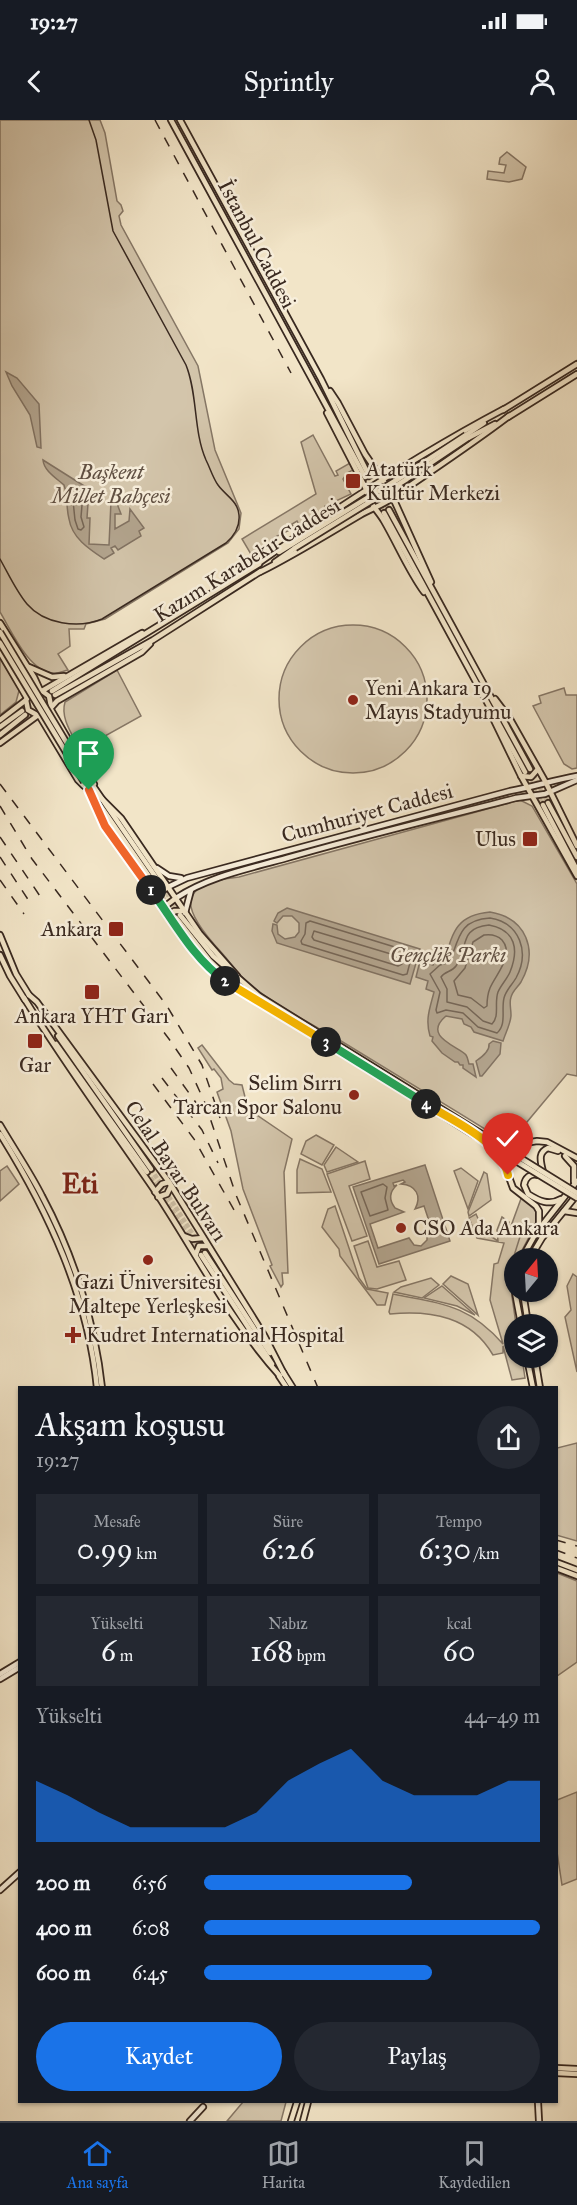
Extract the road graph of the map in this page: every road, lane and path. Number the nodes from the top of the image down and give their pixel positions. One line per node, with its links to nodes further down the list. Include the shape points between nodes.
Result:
1 (171, 120): 6 (main road, İstanbul Caddesi)
2 (180, 120): 5 (main road, İstanbul Caddesi)
3 (577, 364): 8 (main road, Kazım Karabekir Caddesi)
4 (577, 374): 7 (main road, Kazım Karabekir Caddesi)
5 (321, 379): 6 (main road, İstanbul Caddesi, via 367,477); 9 (main road, İstanbul Caddesi)
6 (314, 383): 10 (main road, İstanbul Caddesi)
7 (509, 416): 8 (main road, Kazım Karabekir Caddesi); 11 (main road)
8 (466, 435): 9 (main road); 14 (main road, Kazım Karabekir Caddesi, bridge, via 407,479)
9 (382, 479): 10 (main road); 11 (main road, İstanbul Caddesi)
10 (366, 489): 12 (main road, İstanbul Caddesi, via 368,501); 15 (main road)
11 (392, 499): 12 (main road); 17 (main road, İstanbul Caddesi, via 427,570)
12 (374, 507): 16 (main road); 17 (main road, İstanbul Caddesi, via 412,576)
13 (387, 512): 17 (main road)
14 (293, 546): 15 (main road, Kazım Karabekir Caddesi); 16 (main road, Kazım Karabekir Caddesi)
15 (256, 565): 18 (main road, Kazım Karabekir Caddesi)
16 (260, 572): 21 (main road, Kazım Karabekir Caddesi)
17 (437, 604): 28 (main road)
18 (168, 620): 21 (main road, Kazım Karabekir Caddesi, via 54,693); 25 (main road)
19 (0, 622): 24 (main road)
20 (0, 632): 40 (main road, bridge)
21 (153, 639): 31 (main road, via 142,652)
22 (0, 643): 40 (main road, bridge)
23 (0, 652): 27 (main road)
24 (27, 666): 25 (main road, via 52,677); 26 (main road)
25 (69, 675): 29 (main road)
26 (34, 677): 27 (main road); 29 (main road)
27 (20, 687): 30 (main road)
28 (483, 689): 37 (main road, via 510,719); 38 (main road)
29 (41, 690): 30 (main road, via 32,692); 31 (main road, via 49,696)
30 (27, 699): 32 (main road, via 28,710); 33 (main road)
31 (50, 707): 32 (main road); 43 (main road)
32 (38, 715): 36 (main road); 45 (main road, via 78,780)
33 (0, 720)
34 (0, 727): 35 (main road, via 24,713)
35 (0, 735)
36 (0, 743)
37 (538, 770): 38 (main road, via 531,777); 41 (main road)
38 (525, 772): 42 (main road)
39 (577, 778): 41 (main road, Cumhuriyet Caddesi); 44 (main road, Cumhuriyet Caddesi)
40 (86, 781): 43 (main road); 45 (main road)
41 (545, 781): 42 (main road, Cumhuriyet Caddesi); 44 (main road)
42 (528, 788): 46 (main road); 49 (main road, Cumhuriyet Caddesi)
43 (96, 790): 47 (main road)
44 (550, 791): 46 (main road, Cumhuriyet Caddesi); 48 (main road)
45 (90, 792): 47 (main road, via 157,884); 57 (main road, via 105,826)
46 (531, 795): 49 (main road, Cumhuriyet Caddesi); 53 (main road)
47 (102, 798): 51 (main road, via 121,818)
48 (577, 846)
49 (296, 852): 54 (main road, Cumhuriyet Caddesi); 56 (main road, Cumhuriyet Caddesi)
50 (577, 857): 52 (main road, via 545,804)
51 (154, 867): 54 (main road, via 169,876); 55 (main road)
52 (577, 870)
53 (577, 876)
54 (187, 878): 55 (main road, Cumhuriyet Caddesi)
55 (168, 887): 57 (main road); 58 (main road)
56 (192, 888): 58 (main road, Cumhuriyet Caddesi); 60 (main road)
57 (155, 895): 59 (main road)
58 (176, 898): 59 (main road); 60 (main road)
59 (164, 908): 60 (main road)
60 (178, 916): 63 (main road, via 200,934); 63 (main road, via 209,960)
61 (0, 935): 64 (main road, Celal Bayar Bulvarı)
62 (0, 956): 65 (main road, Celal Bayar Bulvarı)
63 (241, 986): 68 (main road)
64 (29, 994): 65 (main road, Celal Bayar Bulvarı, via 149,1171); 72 (main road, Celal Bayar Bulvarı)
65 (24, 998): 73 (main road, Celal Bayar Bulvarı)
66 (0, 1125): 89 (main road, via 43,1197 76,1276 89,1318)
67 (0, 1134): 88 (main road, via 38,1198 72,1278)
68 (492, 1144): 69 (main road, via 547,1142); 70 (main road, bridge); 78 (main road, via 513,1188 539,1210)
69 (577, 1158)
70 (542, 1174): 71 (main road, via 540,1155 548,1148 569,1158); 74 (main road, via 526,1178 525,1188 531,1196 550,1203); 75 (main road, bridge)
71 (576, 1183): 74 (main road)
72 (170, 1184): 73 (main road, via 162,1184); 73 (main road, via 167,1194); 80 (main road, Celal Bayar Bulvarı)
73 (157, 1194): 79 (main road, Celal Bayar Bulvarı)
74 (566, 1195): 78 (main road)
75 (577, 1195): 76 (main road)
76 (564, 1211): 77 (main road); 83 (main road)
77 (577, 1213)
78 (536, 1233): 82 (main road)
79 (184, 1236): 80 (main road); 84 (main road, Celal Bayar Bulvarı)
80 (204, 1238): 81 (main road, Celal Bayar Bulvarı)
81 (207, 1246): 84 (main road, via 199,1246); 87 (main road, Celal Bayar Bulvarı, via 264,1335)
82 (528, 1248)
83 (536, 1248)
84 (200, 1254): 87 (main road, Celal Bayar Bulvarı); 87 (main road, Celal Bayar Bulvarı, via 251,1342)
85 (529, 1368): 92 (main road)
86 (537, 1368): 93 (main road)
87 (282, 1375): 90 (main road, Celal Bayar Bulvarı); 91 (main road, Celal Bayar Bulvarı)
88 (97, 1386)
89 (102, 1386)
90 (286, 1386)
91 (291, 1386)
92 (533, 1386)
93 (540, 1386)
94 (558, 1563): 96 (main road)
95 (558, 1569): 97 (main road)
96 (577, 1570)
97 (577, 1576)
98 (18, 1663): 100 (main road)
99 (18, 1668): 101 (main road)
100 (0, 1674)
101 (0, 1679)
102 (18, 1874): 103 (main road)
103 (0, 1890)
104 (558, 2068): 105 (main road)
105 (577, 2069)
106 (558, 2073): 107 (main road)
107 (577, 2074)
108 (297, 2103): 113 (main road)
109 (309, 2103): 114 (main road)
110 (538, 2103): 115 (main road)
111 (203, 2107): 112 (main road)
112 (190, 2121)
113 (291, 2121)
114 (303, 2121)
115 (539, 2121)

